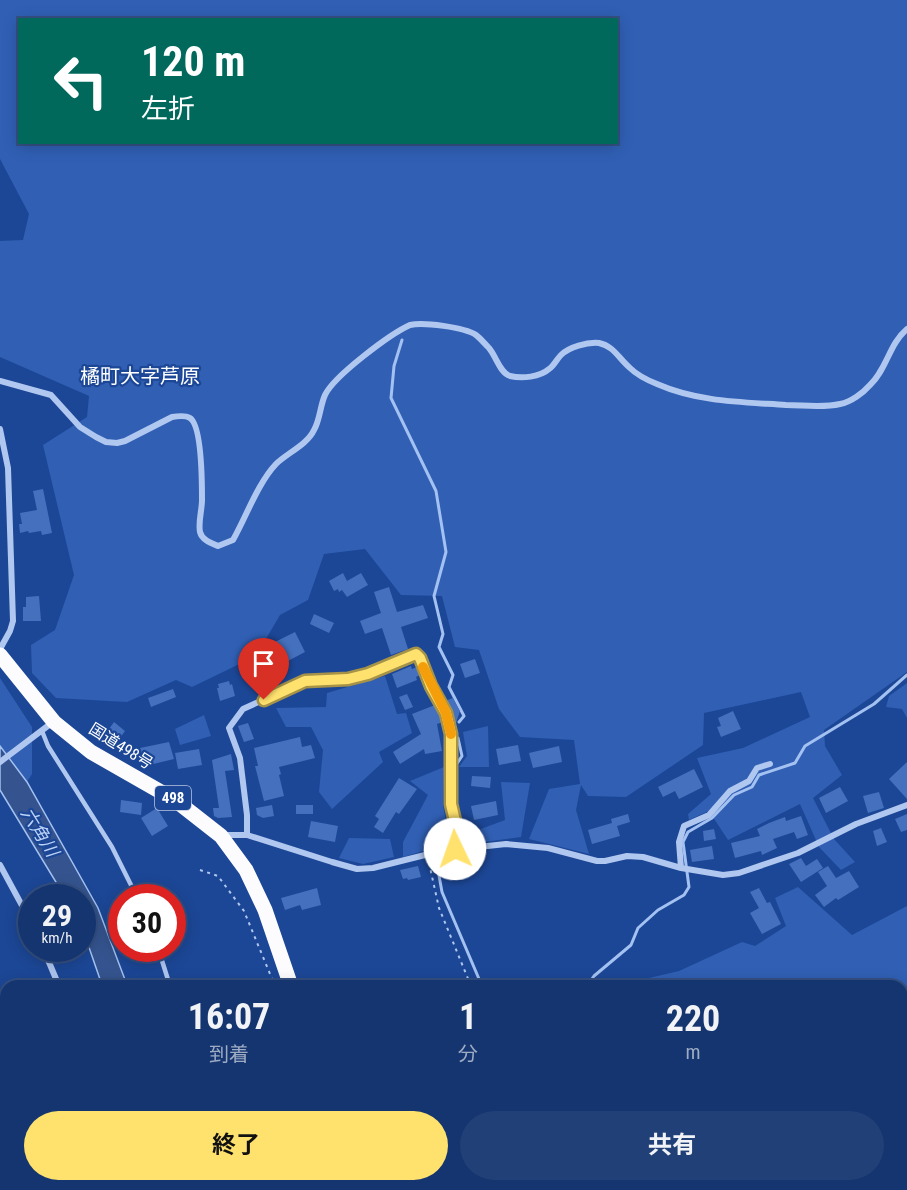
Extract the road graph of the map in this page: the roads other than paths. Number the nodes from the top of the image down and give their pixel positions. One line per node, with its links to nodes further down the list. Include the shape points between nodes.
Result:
1 (907, 329): 2 (street, via 895,342 871,385 849,401 822,406 688,396 641,377 610,347 598,343 568,350 543,374 509,376 476,335 419,323 410,325 334,381 324,395 314,430 268,474 233,540 218,546 200,533 199,439 190,418 172,417 125,441 106,442 80,427 51,395)
2 (0, 381)
3 (0, 429): 4 (street, via 8,468 13,621)
4 (0, 649)
5 (0, 655): 6 (highway, 国道498号 / 498)
6 (44, 729): 7 (street); 11 (highway, 国道498号 / 498, via 175,800); 15 (lane, via 48,746 112,847)
7 (0, 762)
8 (770, 764): 14 (street, via 757,768 749,781 730,791 709,815 684,826 679,842)
9 (907, 805): 14 (street, via 856,824 798,853 739,873 723,875)
10 (247, 835): 11 (street); 12 (street, via 357,869); 12 (street, via 240,758 229,728 243,709 305,681 348,679 416,654 446,713 451,734 451,804 458,834)
11 (221, 836): 21 (highway, 国道498号 / 498, via 246,870 266,910)
12 (455, 849): 14 (street, via 524,844 597,861 635,856)
13 (0, 865): 16 (street)
14 (681, 868)
15 (130, 884)
16 (18, 898)
17 (49, 962): 19 (street)
18 (162, 962): 20 (lane)
19 (56, 980)
20 (168, 980)
21 (289, 980)

